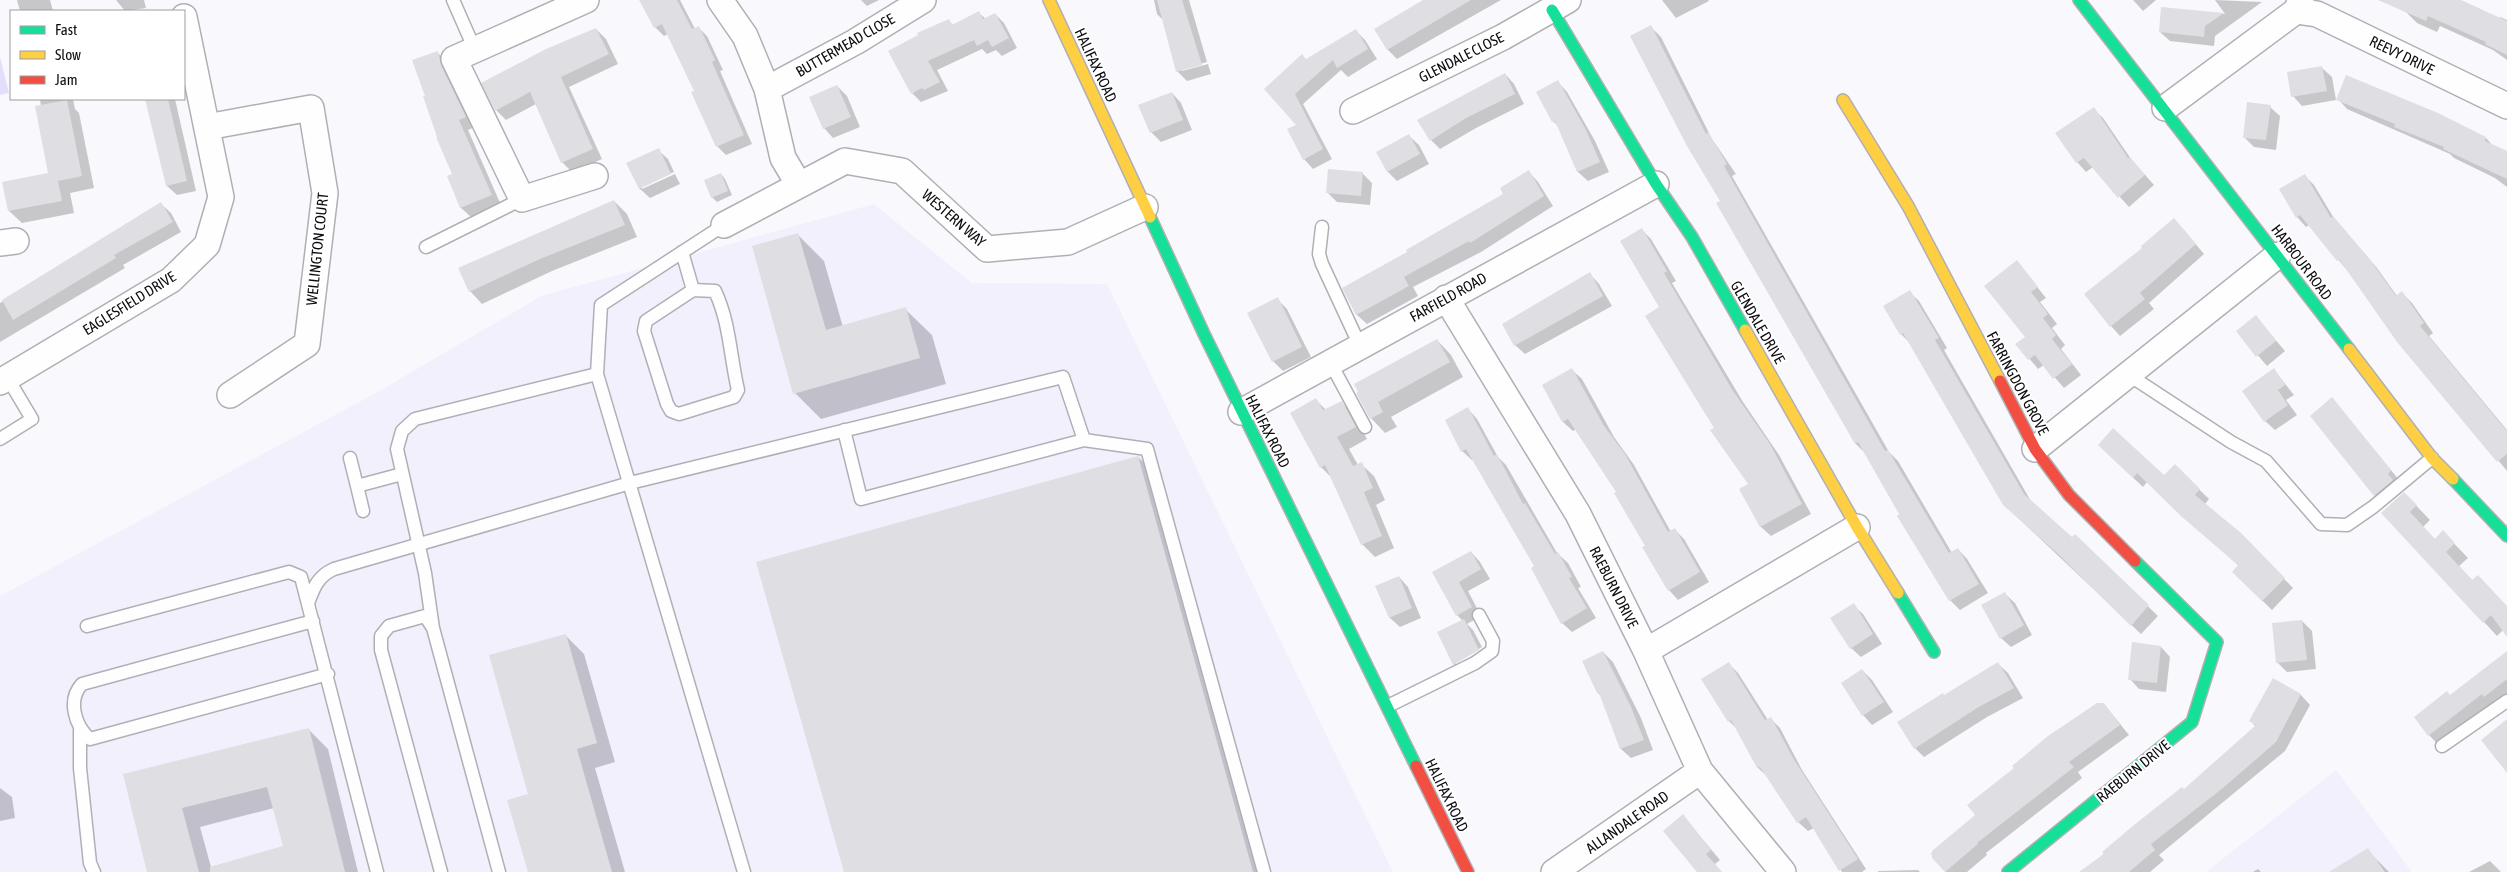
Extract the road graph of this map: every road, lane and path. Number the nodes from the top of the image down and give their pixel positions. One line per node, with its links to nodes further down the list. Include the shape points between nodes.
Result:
1 (453, 0): 10 (lane)
2 (586, 0): 10 (street)
3 (720, 0): 11 (street, via 745,36)
4 (923, 0): 11 (street, BUTTERMEAD CLOSE)
5 (1049, 0): 21 (main road, HALIFAX ROAD)
6 (2079, 0): 14 (main road, HARBOUR ROAD)
7 (1560, 5): 15 (street, GLENDALE CLOSE); 18 (main road, GLENDALE DRIVE)
8 (2298, 6): 13 (street, REEVY DRIVE); 14 (street)
9 (185, 22): 16 (street, EAGLESFIELD DRIVE)
10 (475, 50): 20 (street, via 454,59)
11 (767, 89): 19 (street, via 784,158)
12 (1843, 100): 40 (main road, FARRINGDON GROVE, via 1908,206)
13 (2507, 106)
14 (2165, 108): 26 (main road, HARBOUR ROAD)
15 (1353, 111)
16 (207, 127): 33 (street, EAGLESFIELD DRIVE, via 221,197 207,245 171,280); 34 (street, WELLINGTON COURT, via 311,108 325,193 307,344)
17 (595, 176): 20 (street)
18 (1656, 184): 28 (street, FARFIELD ROAD); 47 (main road, GLENDALE DRIVE, via 1692,237)
19 (800, 185): 21 (street, WESTERN WAY, via 845,161 902,171 987,249 1068,242); 22 (street, WESTERN WAY)
20 (522, 199): 24 (lane)
21 (1145, 207): 35 (main road, HALIFAX ROAD)
22 (724, 225): 25 (lane)
23 (1322, 227): 29 (lane, via 1319,254 1322,264)
24 (426, 247)
25 (682, 252): 27 (lane); 31 (lane, via 601,305)
26 (2278, 255): 32 (street); 42 (main road, HARBOUR ROAD)
27 (693, 290): 27 (lane, via 715,291 730,338 738,390 734,397 679,414 667,404 644,331 646,322)
28 (1446, 298): 29 (street, FARFIELD ROAD); 56 (street, RAEBURN DRIVE, via 1578,514)
29 (1360, 346): 30 (street, FARFIELD ROAD)
30 (1330, 362): 35 (street, FARFIELD ROAD); 36 (lane)
31 (597, 374): 43 (lane, via 415,419 402,431 397,449); 44 (lane)
32 (2129, 374): 40 (street); 42 (lane, via 2231,442 2266,461 2321,524 2346,525)
33 (4, 380): 38 (lane, via 32,420)
34 (230, 395)
35 (1241, 412): 60 (main road, HALIFAX ROAD)
36 (1365, 427)
37 (844, 430): 39 (lane, via 1063,377); 39 (lane, via 861,499); 44 (lane)
38 (0, 439)
39 (1084, 440): 69 (lane, via 1147,449)
40 (2035, 449): 55 (main road, FARRINGDON GROVE, via 2069,495)
41 (350, 458): 45 (lane)
42 (2432, 458): 48 (main road, HARBOUR ROAD)
43 (402, 474): 45 (lane); 49 (lane)
44 (630, 483): 49 (lane); 68 (lane)
45 (357, 486): 46 (lane)
46 (363, 511)
47 (1857, 527): 56 (street); 57 (main road, GLENDALE DRIVE)
48 (2507, 536)
49 (418, 545): 50 (lane, via 323,574); 54 (lane)
50 (308, 603): 52 (lane); 53 (lane, via 301,577 289,572)
51 (1479, 615): 60 (lane, via 1493,641 1492,651 1475,663)
52 (313, 621): 58 (lane); 61 (lane, via 82,684 74,692 73,704)
53 (87, 626)
54 (433, 628): 66 (lane, via 425,616 389,626 381,636 381,642); 67 (lane)
55 (2217, 642): 73 (main road, RAEBURN DRIVE, via 2192,722)
56 (1646, 651): 63 (street, RAEBURN DRIVE)
57 (1934, 652)
58 (328, 674): 61 (lane, via 90,739); 65 (lane)
59 (2507, 701): 62 (lane)
60 (1388, 706): 70 (main road, HALIFAX ROAD)
61 (80, 730): 64 (lane)
62 (2442, 746)
63 (1700, 771): 71 (street, ALLANDALE ROAD); 72 (street, RAEBURN DRIVE)
64 (89, 869)
65 (377, 872)
66 (441, 872)
67 (499, 872)
68 (744, 872)
69 (1264, 872)
70 (1468, 872)
71 (1554, 872)
72 (1783, 872)
73 (2008, 872)

